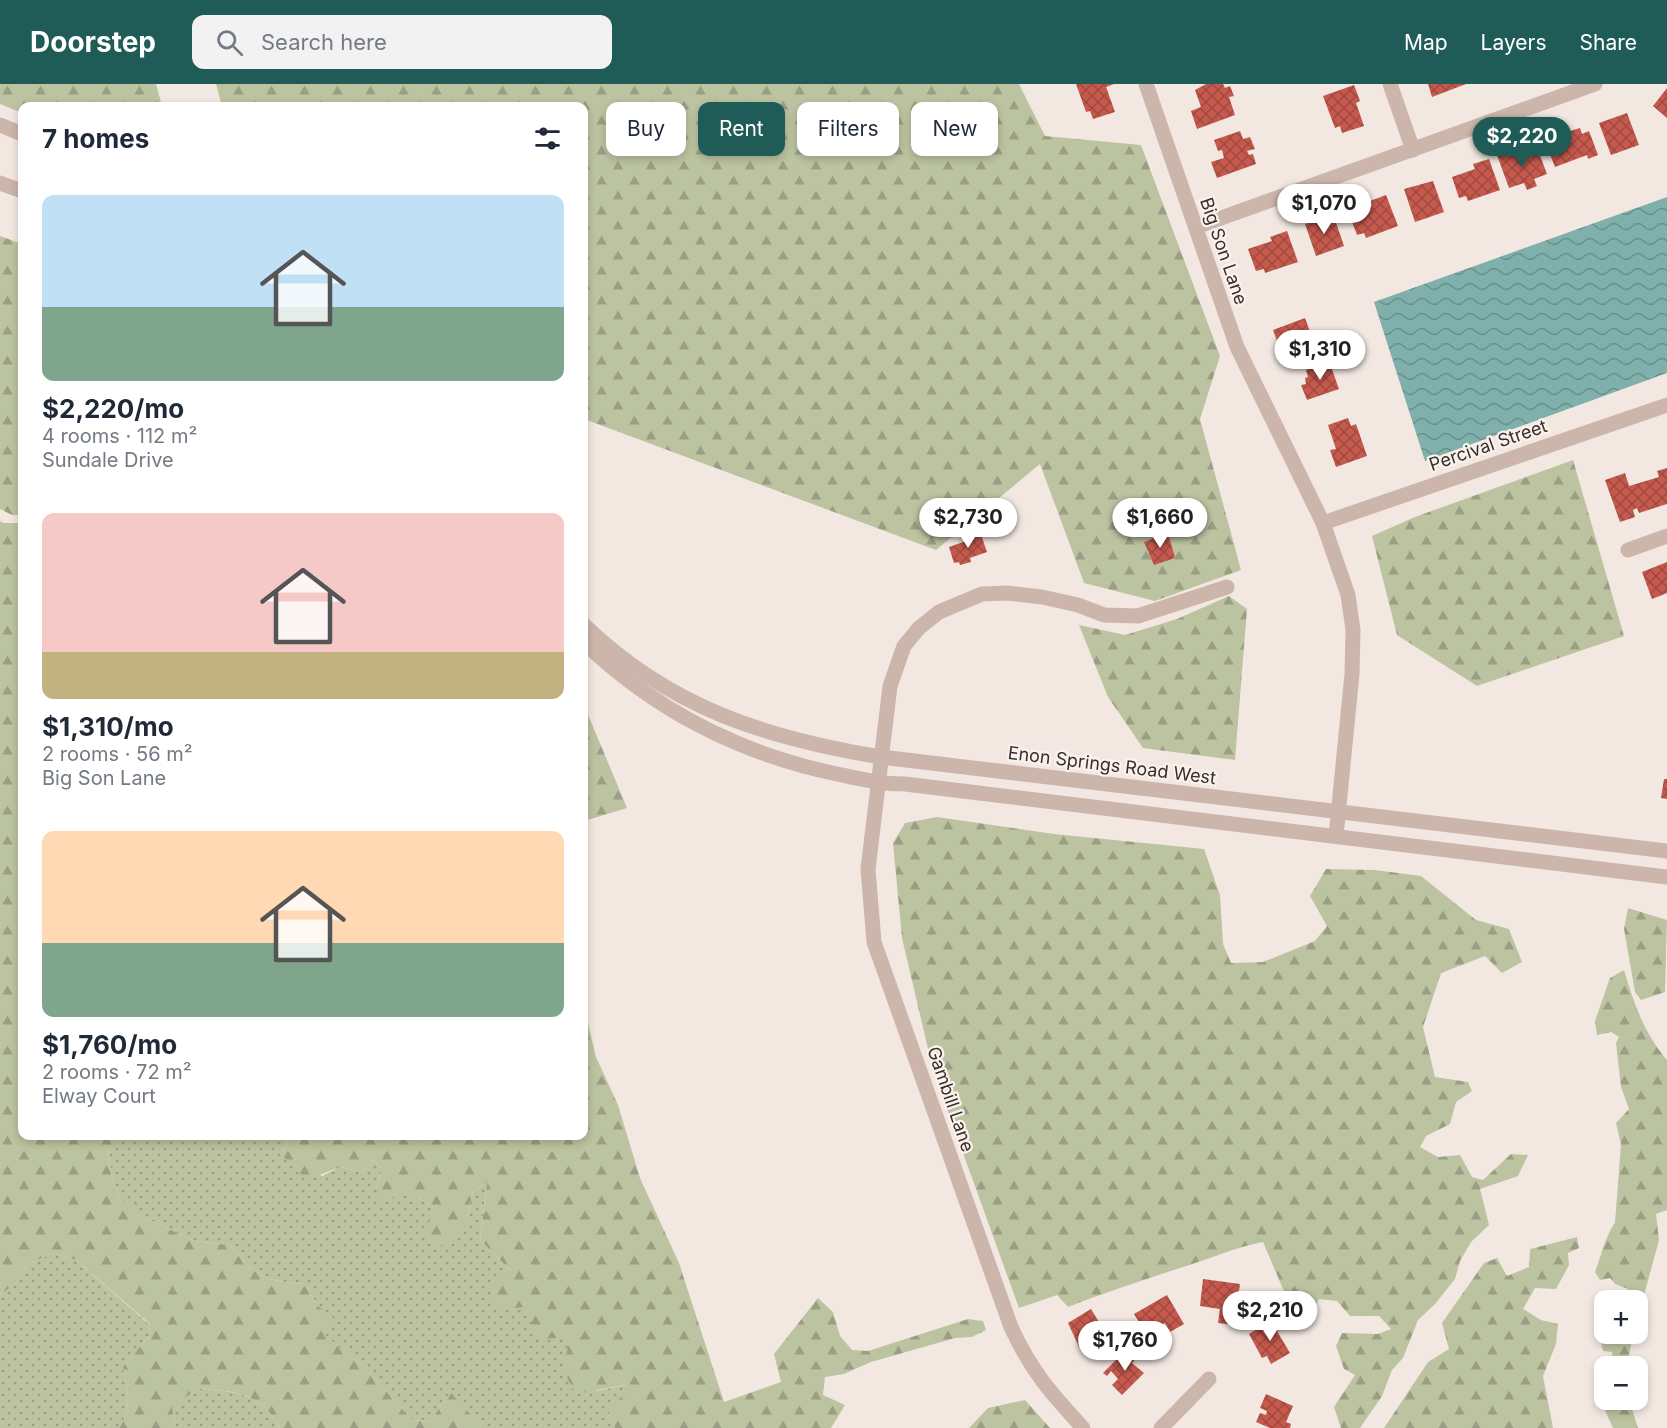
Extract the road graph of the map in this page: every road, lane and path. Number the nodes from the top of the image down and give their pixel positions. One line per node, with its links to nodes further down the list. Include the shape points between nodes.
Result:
1 (1146, 84): 9 (street, Big Son Lane)
2 (1390, 84): 6 (street)
3 (1595, 84): 6 (street)
4 (0, 125): 5 (street)
5 (18, 132)
6 (1413, 150): 9 (street)
7 (0, 183): 8 (street)
8 (18, 190)
9 (1196, 227): 11 (street, Big Son Lane, via 1238,347)
10 (1667, 405): 11 (street, Percival Street)
11 (1323, 523): 19 (street, Big Son Lane, via 1348,595 1353,630)
12 (1667, 536): 13 (street)
13 (1628, 550)
14 (1227, 587): 17 (street, Gambill Lane, via 1138,616 1104,615 1078,605 1007,593 982,594 939,612 904,646 890,686)
15 (588, 628): 17 (street, Enon Springs Road West, via 631,664 708,710 781,737)
16 (588, 646): 18 (street, via 627,680 699,727 771,757)
17 (881, 757): 18 (street, Gambill Lane); 19 (street, Enon Springs Road West)
18 (878, 784): 20 (street, via 905,784); 24 (street, Gambill Lane, via 868,869 874,942 1011,1327 1043,1385)
19 (1338, 812): 20 (street, Big Son Lane); 21 (street, Enon Springs Road West)
20 (1336, 836): 22 (street)
21 (1667, 851)
22 (1667, 877)
23 (1209, 1379): 25 (street)
24 (1083, 1428)
25 (1161, 1428)

